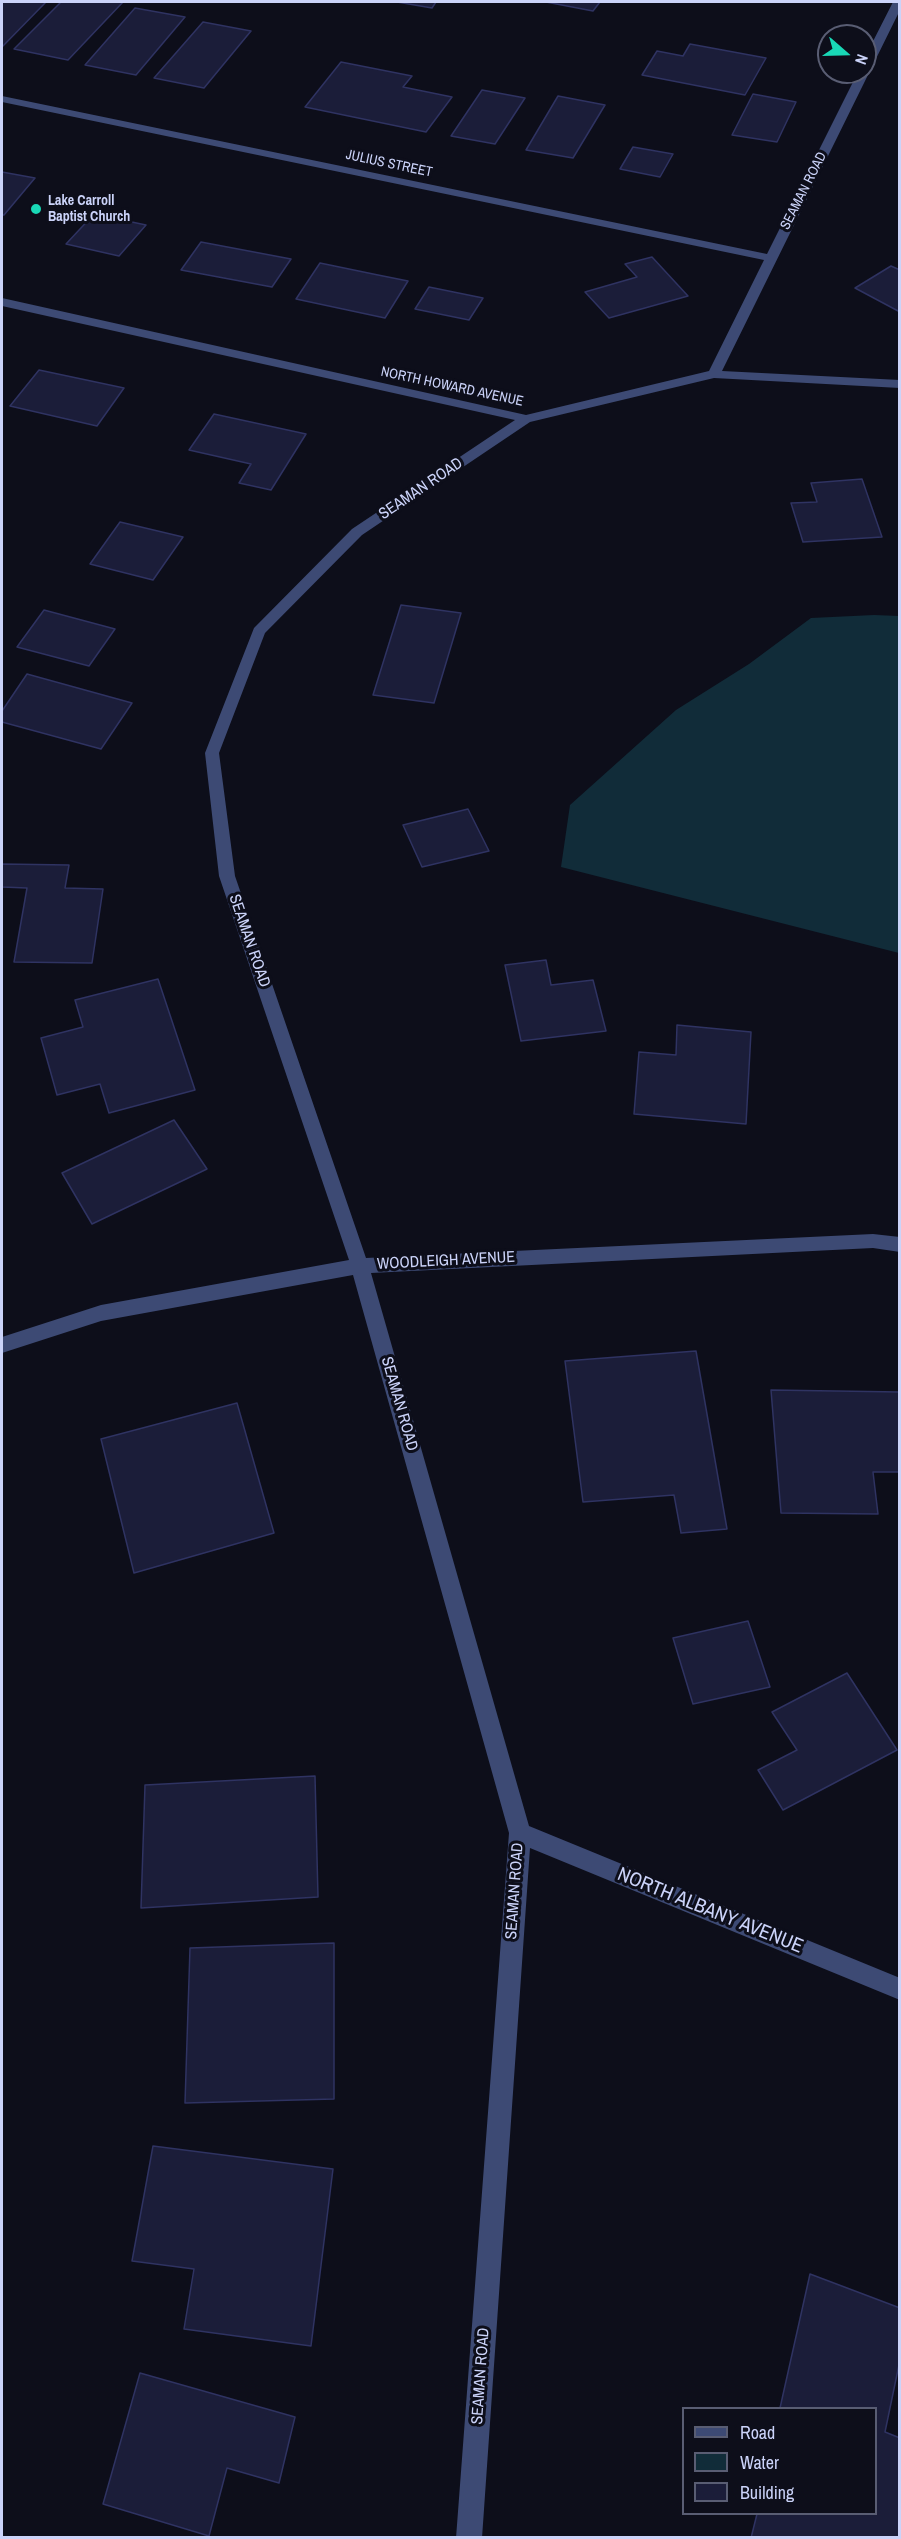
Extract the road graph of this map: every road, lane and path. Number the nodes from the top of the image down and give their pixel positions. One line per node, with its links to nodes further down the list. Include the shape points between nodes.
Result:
1 (898, 2): 2 (street, SEAMAN ROAD)
2 (877, 44)
3 (857, 84): 5 (street, SEAMAN ROAD)
4 (2, 99): 5 (street, JULIUS STREET)
5 (770, 258): 7 (street, SEAMAN ROAD)
6 (2, 302): 9 (street, NORTH HOWARD AVENUE)
7 (714, 375): 8 (street, NORTH HOWARD AVENUE); 9 (street, NORTH HOWARD AVENUE)
8 (900, 384)
9 (526, 419): 11 (street, SEAMAN ROAD, via 357,532 259,631 212,753 227,876)
10 (900, 1245): 11 (street, WOODLEIGH AVENUE, via 873,1240)
11 (360, 1266): 12 (street, WOODLEIGH AVENUE, via 101,1313); 13 (street, SEAMAN ROAD)
12 (2, 1346)
13 (520, 1833): 14 (street, NORTH ALBANY AVENUE); 15 (street, SEAMAN ROAD)
14 (900, 1989)
15 (469, 2538)

